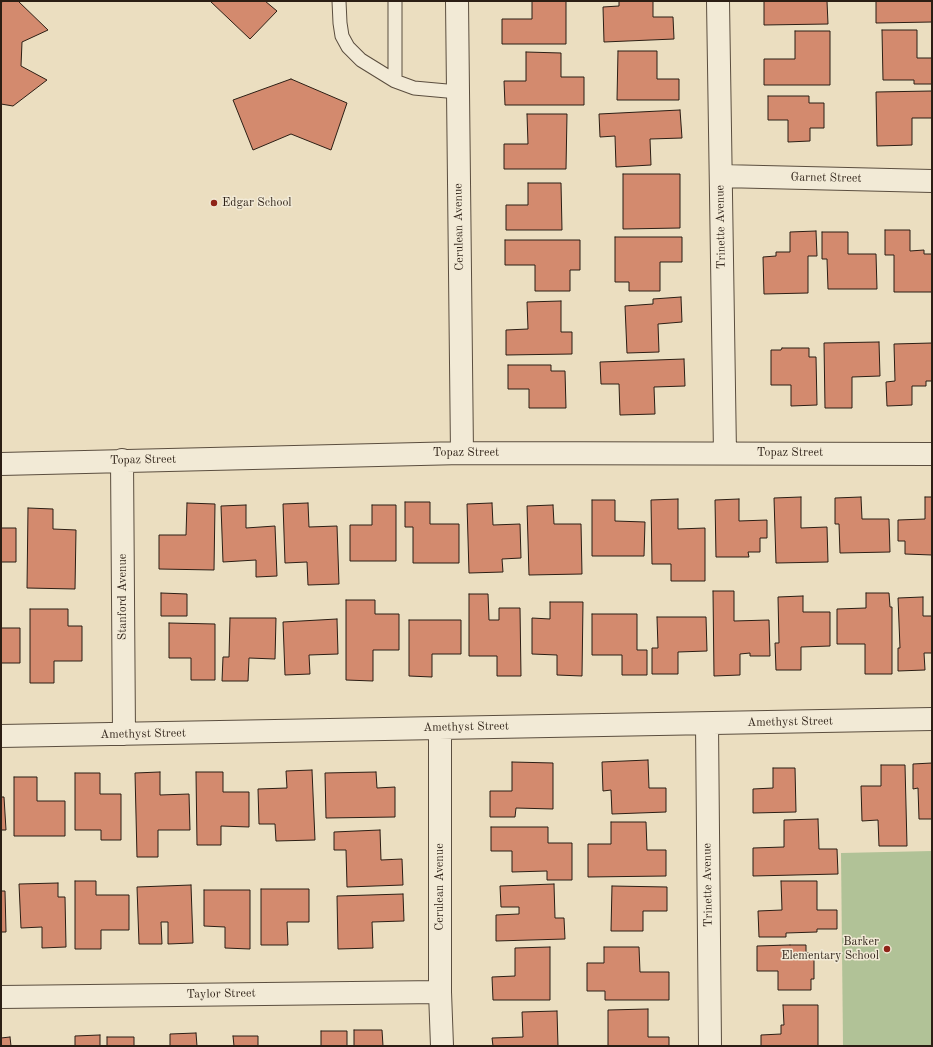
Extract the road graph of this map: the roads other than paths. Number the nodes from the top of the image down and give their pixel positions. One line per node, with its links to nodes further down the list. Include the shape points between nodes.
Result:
1 (339, 1): 5 (lane, via 342,36 348,47 361,60)
2 (395, 1): 5 (lane)
3 (457, 1): 6 (street, Cerulean Avenue)
4 (718, 1): 7 (street, Trinette Avenue)
5 (395, 81): 6 (lane, via 414,88)
6 (458, 92): 9 (street, Cerulean Avenue)
7 (721, 176): 8 (street, Garnet Street); 10 (street, Trinette Avenue)
8 (932, 180)
9 (462, 453): 10 (street, Topaz Street); 12 (street, Topaz Street)
10 (725, 453): 11 (street, Topaz Street)
11 (932, 454)
12 (122, 460): 13 (street, Topaz Street); 17 (street, Stanford Avenue)
13 (1, 464)
14 (932, 719): 15 (street, Amethyst Street)
15 (707, 724): 16 (street, Amethyst Street); 22 (street, Trinette Avenue)
16 (440, 728): 17 (street, Amethyst Street); 19 (street, Cerulean Avenue)
17 (124, 734): 18 (street, Amethyst Street)
18 (1, 736)
19 (440, 992): 20 (street, Taylor Street); 21 (street, Cerulean Avenue)
20 (1, 997)
21 (442, 1046)
22 (710, 1046)

